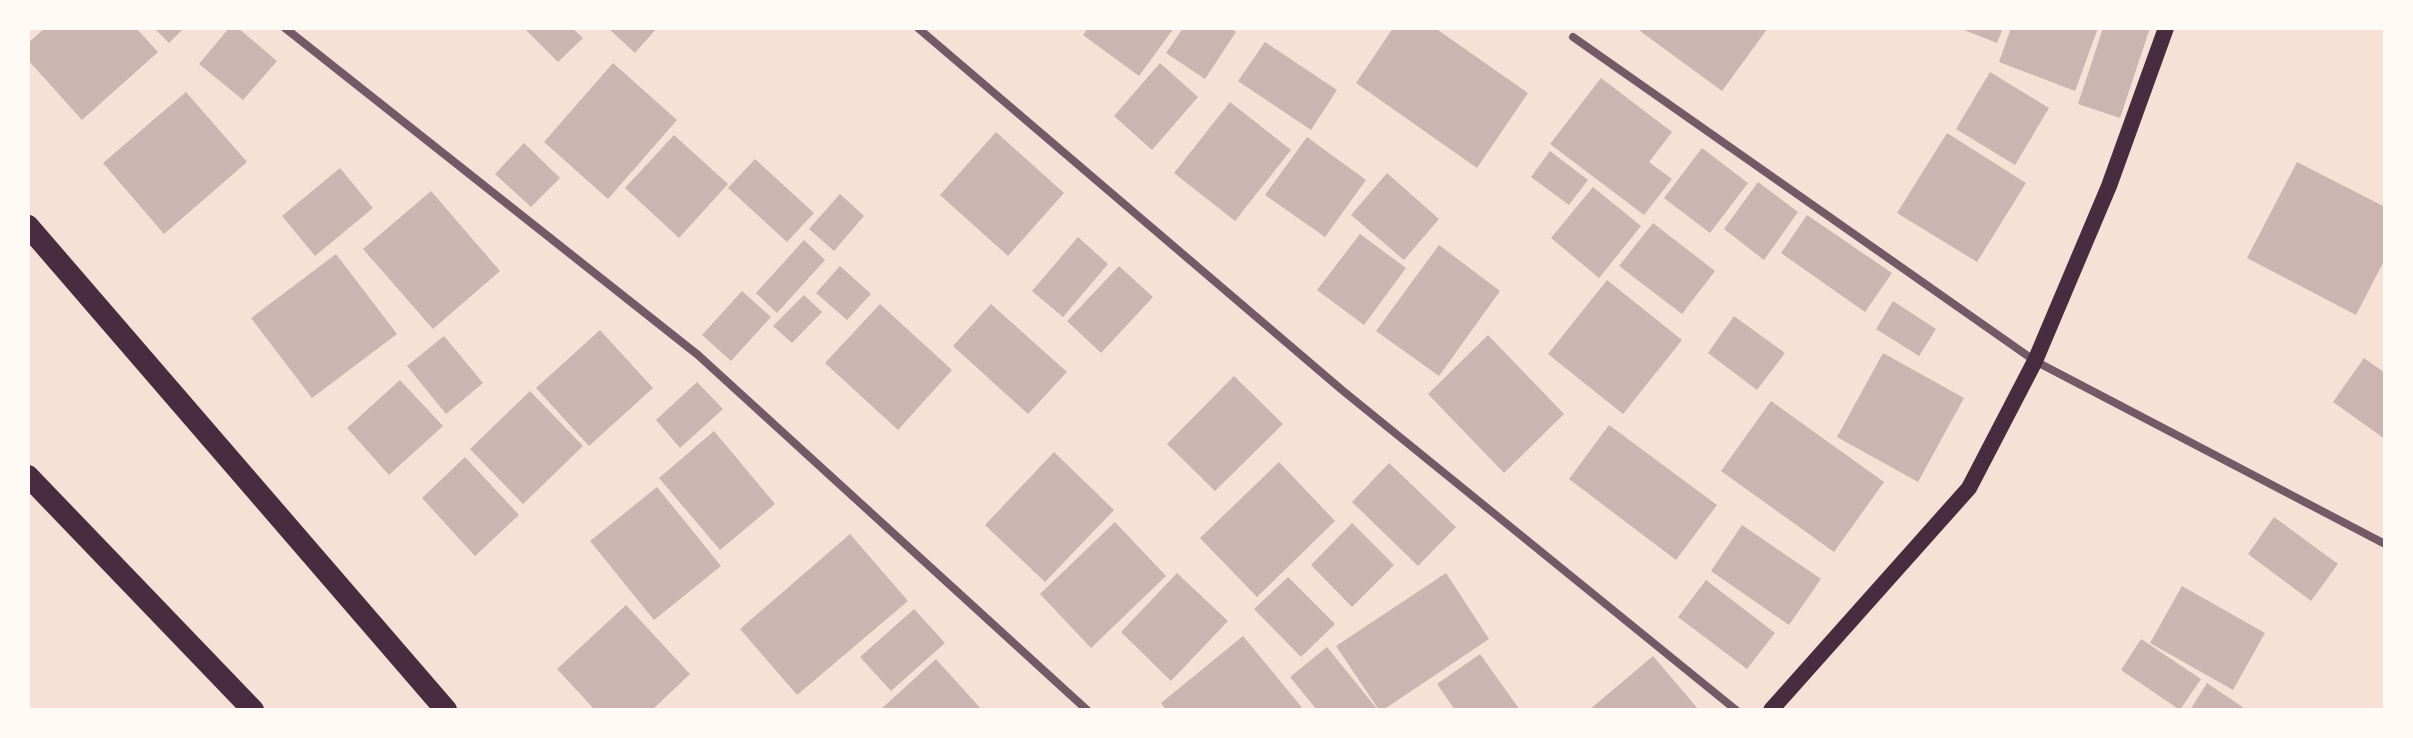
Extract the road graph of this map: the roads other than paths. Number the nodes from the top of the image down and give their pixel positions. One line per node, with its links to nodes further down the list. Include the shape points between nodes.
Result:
1 (285, 28): 11 (street, via 698,355)
2 (918, 28): 12 (street, via 1342,390)
3 (2166, 28): 6 (main road, via 2109,186)
4 (1573, 37): 6 (street)
5 (28, 226): 10 (highway)
6 (2035, 361): 8 (street); 13 (main road, via 1969,488)
7 (28, 476): 9 (highway)
8 (2385, 544)
9 (253, 710)
10 (446, 710)
11 (1087, 710)
12 (1736, 710)
13 (1771, 710)

